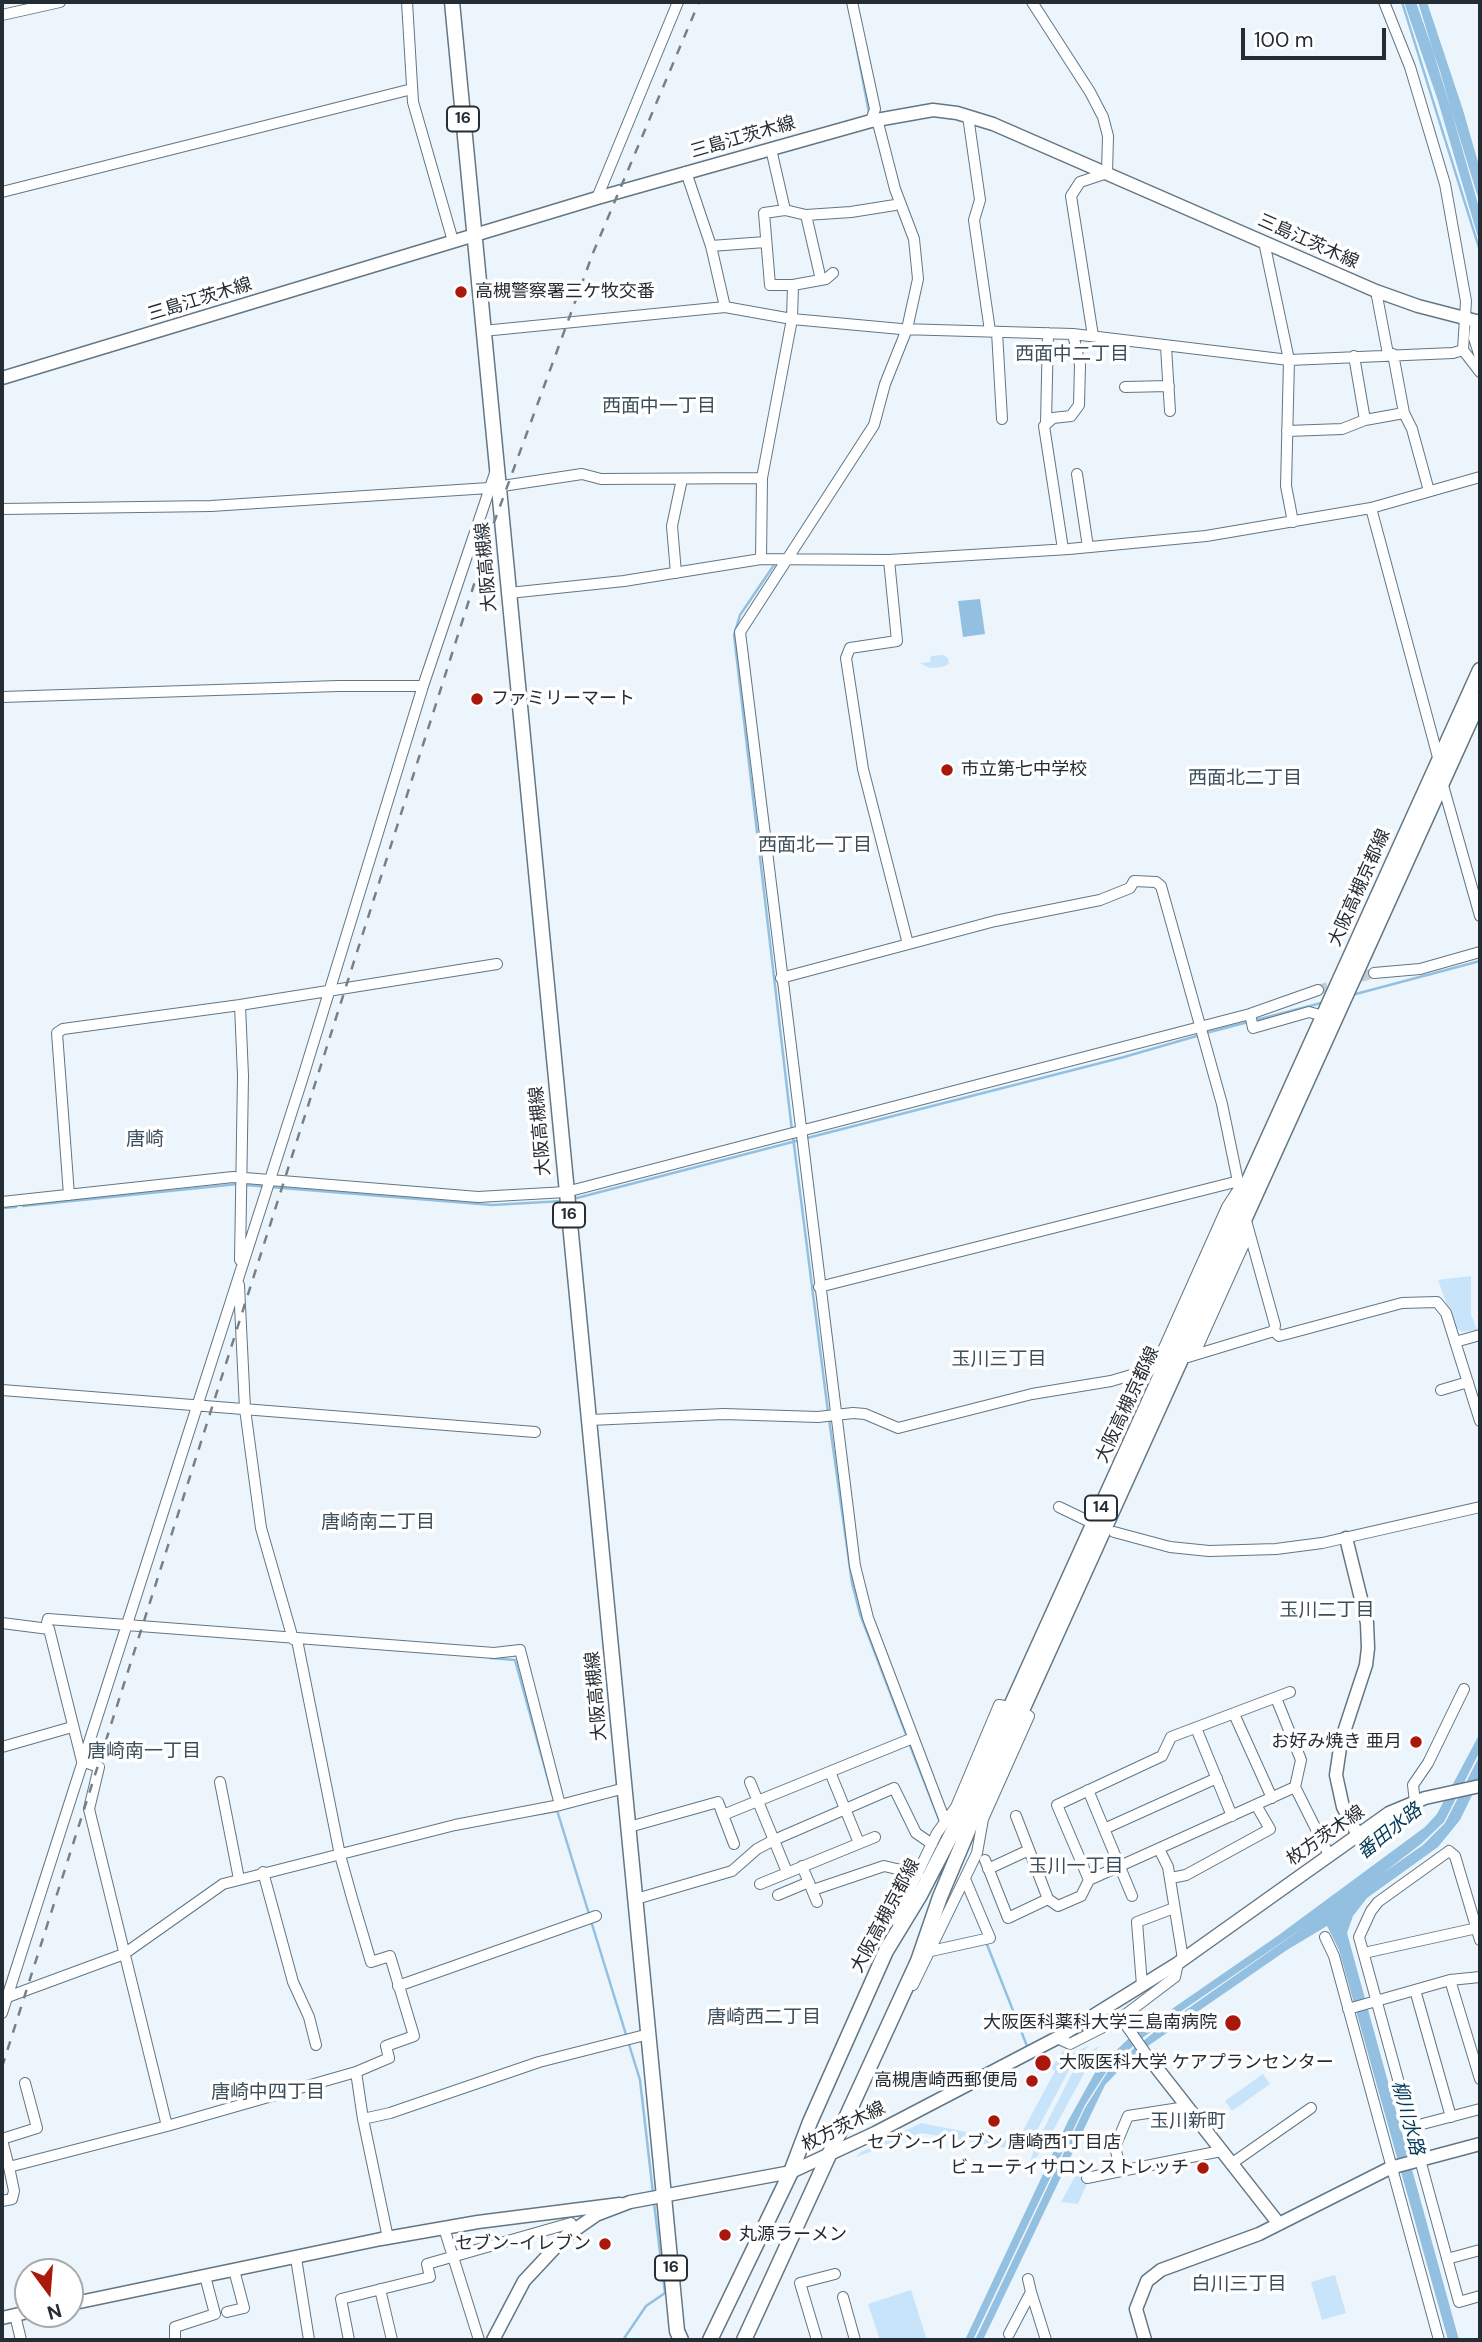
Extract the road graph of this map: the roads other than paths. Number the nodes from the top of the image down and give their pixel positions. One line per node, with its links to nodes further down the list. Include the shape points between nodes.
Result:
1 (60, 2): 8 (street)
2 (407, 2): 9 (street)
3 (452, 2): 20 (main road, 大阪高槻線 / 16)
4 (678, 2): 16 (street)
5 (852, 2): 11 (street, via 876,109)
6 (1032, 2): 14 (street, via 1102,117 1109,152)
7 (1384, 2): 31 (street, via 1410,67 1445,184 1466,301)
8 (2, 15)
9 (412, 89): 15 (street); 21 (street)
10 (968, 116): 11 (main road, 三島江茨木線, via 933,110); 14 (main road, 三島江茨木線); 34 (street, via 980,200 974,220)
11 (874, 120): 12 (main road, 三島江茨木線); 32 (street, via 914,239 918,279)
12 (771, 149): 13 (main road, 三島江茨木線); 18 (street)
13 (686, 173): 16 (main road, 三島江茨木線); 24 (street)
14 (1107, 173): 23 (main road, 三島江茨木線); 37 (street, via 1080,182 1071,196)
15 (2, 192)
16 (597, 198): 20 (main road, 三島江茨木線)
17 (895, 205): 19 (street)
18 (785, 210): 19 (street); 22 (street, via 764,213)
19 (806, 215): 26 (street)
20 (474, 235): 21 (main road, 三島江茨木線); 33 (main road, 大阪高槻線 / 16)
21 (453, 241): 45 (main road, 三島江茨木線)
22 (765, 242): 24 (street); 27 (street, via 770,285)
23 (1264, 242): 28 (main road, 三島江茨木線); 43 (street)
24 (711, 246): 29 (street)
25 (833, 273): 26 (street)
26 (821, 280): 27 (street)
27 (793, 285): 30 (street)
28 (1376, 291): 31 (main road, 三島江茨木線); 40 (street)
29 (724, 307): 30 (street); 33 (street)
30 (792, 319): 32 (street); 56 (street)
31 (1474, 320): 39 (street); 42 (street)
32 (907, 329): 34 (street); 66 (street, via 874,425)
33 (484, 331): 58 (main road, 大阪高槻線 / 16, via 498,465)
34 (994, 332): 35 (street); 50 (street)
35 (1048, 334): 36 (street); 52 (street)
36 (1073, 334): 37 (street); 52 (street, via 1080,365 1079,405 1071,416)
37 (1093, 336): 38 (street)
38 (1166, 347): 43 (street); 46 (street)
39 (1463, 349): 40 (street); 44 (street)
40 (1390, 354): 41 (street); 49 (street)
41 (1354, 356): 43 (street); 51 (street)
42 (1480, 357)
43 (1289, 360): 53 (street)
44 (1480, 372)
45 (2, 378)
46 (1169, 386): 47 (street); 48 (street)
47 (1125, 387)
48 (1170, 411)
49 (1404, 413): 51 (street); 59 (street)
50 (1002, 419)
51 (1365, 420): 53 (street, via 1342,429)
52 (1046, 423): 64 (street, via 1048,468)
53 (1287, 431): 62 (street, via 1286,486)
54 (1077, 474): 63 (street)
55 (1480, 477): 59 (street)
56 (762, 478): 57 (street); 65 (street)
57 (682, 479): 58 (street, via 601,479 582,474); 68 (street, via 672,526)
58 (494, 487): 61 (street, via 211,506); 69 (main road, 大阪高槻線 / 16); 71 (street)
59 (1429, 491): 60 (street)
60 (1371, 508): 62 (street); 74 (street)
61 (2, 509)
62 (1293, 522): 63 (street)
63 (1088, 547): 64 (street)
64 (1063, 550): 67 (street)
65 (761, 559): 66 (street); 68 (street)
66 (787, 559): 67 (street); 81 (street, via 740,632)
67 (889, 560): 77 (street, via 897,642 850,648 846,658 863,769)
68 (676, 573): 69 (street)
69 (509, 593): 92 (main road, 大阪高槻線 / 16)
70 (1480, 670): 74 (main road, 大阪高槻京都線 / 14)
71 (423, 686): 72 (street); 82 (street)
72 (2, 697)
73 (1480, 699): 75 (main road, 大阪高槻京都線 / 14)
74 (1439, 761): 75 (street); 86 (main road, 大阪高槻京都線 / 14)
75 (1442, 782): 76 (street); 95 (main road, 大阪高槻京都線 / 14)
76 (1480, 916)
77 (908, 944): 81 (street); 87 (street, via 1100,900 1130,888 1135,881 1156,882 1161,886)
78 (1480, 952): 80 (street, via 1420,969)
79 (497, 964): 82 (street)
80 (1374, 973)
81 (781, 978): 88 (street)
82 (331, 989): 84 (street); 90 (street)
83 (1318, 990): 85 (street)
84 (240, 1005): 89 (street); 93 (street, via 57,1033)
85 (1250, 1014): 86 (street, via 1253,1028 1309,1013); 87 (street)
86 (1324, 1016): 91 (main road, 大阪高槻京都線 / 14)
87 (1201, 1027): 88 (street); 91 (street)
88 (800, 1131): 92 (street); 97 (street)
89 (243, 1177): 90 (street); 93 (street); 96 (street)
90 (270, 1179): 92 (street, via 478,1197); 96 (street)
91 (1240, 1190): 95 (street); 97 (street); 107 (street, via 1227,1207 1155,1368 898,1428 865,1414); 223 (main road, 大阪高槻京都線 / 14, via 963,1812 886,1951)
92 (566, 1192): 108 (main road, 大阪高槻線 / 16)
93 (69, 1195): 94 (street)
94 (2, 1202)
95 (1247, 1226): 98 (street); 98 (street, via 1191,1356); 196 (main road, 大阪高槻京都線 / 14, via 975,1814)
96 (240, 1272): 105 (street); 106 (street)
97 (819, 1287): 107 (street)
98 (1274, 1331): 100 (street, via 1279,1336 1402,1303 1431,1302 1445,1310)
99 (1480, 1335): 100 (street)
100 (1455, 1342): 101 (street)
101 (1468, 1382): 103 (street); 104 (street)
102 (2, 1390): 105 (street)
103 (1441, 1390)
104 (1477, 1398): 109 (street)
105 (196, 1406): 106 (street); 117 (street)
106 (245, 1409): 110 (street); 119 (street, via 261,1528)
107 (836, 1415): 108 (street); 128 (street, via 858,1587)
108 (590, 1420): 137 (main road, 大阪高槻線 / 16)
109 (1480, 1421)
110 (535, 1432)
111 (1059, 1507): 113 (street)
112 (1480, 1507): 115 (street)
113 (1088, 1521)
114 (1114, 1532): 115 (street, via 1170,1547 1209,1551 1276,1549)
115 (1346, 1538): 151 (main road, via 1367,1623 1368,1648 1336,1775 1343,1807)
116 (2, 1623): 118 (street)
117 (126, 1625): 118 (street, via 48,1619); 119 (street); 130 (street)
118 (47, 1627): 126 (street)
119 (295, 1639): 142 (street, via 494,1653 520,1650); 160 (street)
120 (1464, 1689): 141 (street, via 1428,1763 1412,1785)
121 (1290, 1692): 122 (street)
122 (1276, 1698): 125 (street); 136 (street, via 1301,1760)
123 (1004, 1706): 148 (street, via 999,1704 956,1807)
124 (1025, 1714): 168 (street, via 1029,1716 983,1819 977,1853)
125 (1234, 1714): 127 (street); 139 (street)
126 (72, 1727): 129 (street); 130 (street)
127 (1196, 1728): 132 (street); 138 (street, via 1171,1737 1162,1756)
128 (913, 1738): 131 (street); 148 (street)
129 (2, 1747)
130 (82, 1761): 187 (street, via 99,1767 89,1809); 194 (street)
131 (830, 1772): 140 (street); 144 (street)
132 (1217, 1778): 147 (street); 150 (street)
133 (220, 1782): 167 (street)
134 (750, 1782): 140 (street)
135 (1480, 1786): 141 (main road, 枚方茨木線)
136 (1295, 1787): 139 (street); 159 (street)
137 (625, 1788): 142 (street); 149 (main road, 大阪高槻線 / 16)
138 (1088, 1790): 150 (street); 169 (street, via 1057,1805)
139 (1272, 1798): 143 (street)
140 (757, 1801): 145 (street); 153 (street)
141 (1415, 1802): 151 (main road, 枚方茨木線, via 1389,1813)
142 (561, 1805): 160 (street, via 455,1825)
143 (1256, 1805): 147 (street); 166 (street, via 1270,1829 1186,1875)
144 (846, 1810): 153 (street); 154 (street); 156 (street, via 894,1788 916,1833)
145 (723, 1815): 149 (street, via 718,1802); 155 (street)
146 (1016, 1816): 158 (street)
147 (1232, 1816): 157 (street)
148 (945, 1821): 156 (street)
149 (629, 1827): 175 (main road, 大阪高槻線 / 16)
150 (1104, 1829): 162 (street)
151 (1358, 1835): 159 (main road, 枚方茨木線)
152 (875, 1837): 154 (street)
153 (774, 1840): 164 (street); 175 (street, via 733,1871)
154 (859, 1843): 161 (street)
155 (734, 1844)
156 (932, 1844): 165 (street)
157 (1159, 1849): 162 (street); 166 (street)
158 (1030, 1850): 176 (street); 176 (street, via 987,1864 1009,1918)
159 (1329, 1854): 188 (main road, 枚方茨木線)
160 (340, 1855): 163 (street); 192 (street, via 371,1962 390,1956)
161 (802, 1866): 164 (street); 171 (street)
162 (1120, 1866): 169 (street); 173 (street)
163 (263, 1872): 167 (street); 202 (street, via 293,1982)
164 (787, 1872): 170 (street)
165 (918, 1874): 171 (street, via 884,1866); 181 (street)
166 (1171, 1878): 179 (street)
167 (239, 1879): 187 (street, via 218,1887)
168 (965, 1879): 185 (street); 185 (street, via 990,1938)
169 (1089, 1880): 176 (street, via 1081,1896 1058,1906)
170 (760, 1884)
171 (811, 1886): 172 (street); 178 (street)
172 (778, 1895)
173 (1132, 1896)
174 (1480, 1896): 177 (street)
175 (636, 1899): 200 (main road, 大阪高槻線 / 16)
176 (1048, 1899)
177 (1468, 1900): 182 (street); 186 (street, via 1455,1856 1449,1852 1371,1911 1359,1937)
178 (817, 1902)
179 (1174, 1908): 188 (street); 191 (street, via 1137,1922)
180 (596, 1916): 192 (street)
181 (895, 1920)
182 (1477, 1928): 184 (street); 186 (street)
183 (1325, 1937): 197 (street)
184 (1480, 1940)
185 (931, 1951): 196 (street)
186 (1364, 1953): 195 (street)
187 (124, 1954): 194 (street); 212 (street)
188 (1180, 1961): 191 (main road, 枚方茨木線); 199 (street, via 1175,1977)
189 (1480, 1977): 190 (street)
190 (1450, 1980): 193 (street); 205 (street)
191 (1142, 1985): 201 (main road, 枚方茨木線)
192 (398, 1986): 204 (street, via 414,2036 386,2046 389,2058)
193 (1415, 1990): 195 (street); 210 (street)
194 (4, 1999): 198 (street)
195 (1374, 2001): 197 (street); 213 (street)
196 (898, 2005): 217 (main road, 大阪高槻京都線 / 14)
197 (1352, 2008): 221 (street)
198 (2, 2013)
199 (1123, 2022): 201 (street, via 1070,2043); 203 (street)
200 (649, 2034): 211 (street, via 539,2062); 225 (main road, 大阪高槻線 / 16)
201 (1057, 2038): 217 (main road, 枚方茨木線)
202 (316, 2045)
203 (1149, 2058): 207 (main road)
204 (355, 2072): 211 (street); 212 (street)
205 (1480, 2079)
206 (25, 2083): 214 (street, via 37,2128)
207 (1186, 2107): 216 (main road); 222 (street, via 1129,2116 1115,2147)
208 (1311, 2108): 219 (street)
209 (1480, 2109): 210 (street)
210 (1451, 2117): 213 (street)
211 (363, 2119): 231 (street)
212 (167, 2126): 220 (street)
213 (1411, 2127): 218 (street)
214 (2, 2139): 220 (street)
215 (1480, 2144): 218 (main road)
216 (1221, 2151): 219 (main road); 222 (street)
217 (831, 2152): 223 (main road, 枚方茨木線); 255 (main road, 大阪高槻京都線 / 14)
218 (1420, 2160): 221 (main road); 235 (street)
219 (1231, 2164): 229 (main road)
220 (9, 2167): 226 (street, via 14,2191 12,2199)
221 (1390, 2168): 229 (main road); 260 (street)
222 (1121, 2171): 224 (street)
223 (791, 2172): 225 (main road, 枚方茨木線); 254 (main road, 大阪高槻京都線 / 14)
224 (1087, 2178)
225 (664, 2195): 227 (main road, 枚方茨木線); 253 (main road, 大阪高槻線 / 16)
226 (2, 2201)
227 (623, 2203): 228 (main road); 228 (main road, 枚方茨木線)
228 (571, 2222): 230 (main road); 233 (street); 252 (main road, 枚方茨木線, via 524,2281)
229 (1279, 2224): 259 (main road, via 1176,2263 1147,2281 1136,2309)
230 (444, 2228): 231 (main road); 233 (street)
231 (388, 2238): 234 (main road)
232 (1480, 2250): 235 (street)
233 (453, 2257): 240 (street, via 427,2264 430,2277); 251 (street)
234 (296, 2258): 236 (main road); 248 (street)
235 (1447, 2259): 242 (street, via 1459,2302)
236 (234, 2270): 238 (main road); 245 (street, via 244,2308)
237 (835, 2274): 256 (street, via 800,2283)
238 (205, 2276): 244 (main road); 247 (street, via 215,2314 175,2328)
239 (1028, 2279): 241 (street)
240 (380, 2289): 249 (street, via 341,2299); 250 (street)
241 (1031, 2292): 246 (street); 258 (street)
242 (1480, 2296)
243 (843, 2297): 257 (street)
244 (84, 2301)
245 (227, 2312)
246 (1009, 2334)
247 (175, 2340)
248 (309, 2340)
249 (349, 2340)
250 (392, 2340)
251 (479, 2340)
252 (493, 2340)
253 (681, 2340)
254 (710, 2340)
255 (744, 2340)
256 (817, 2340)
257 (855, 2340)
258 (1046, 2340)
259 (1146, 2340)
260 (1439, 2340)

